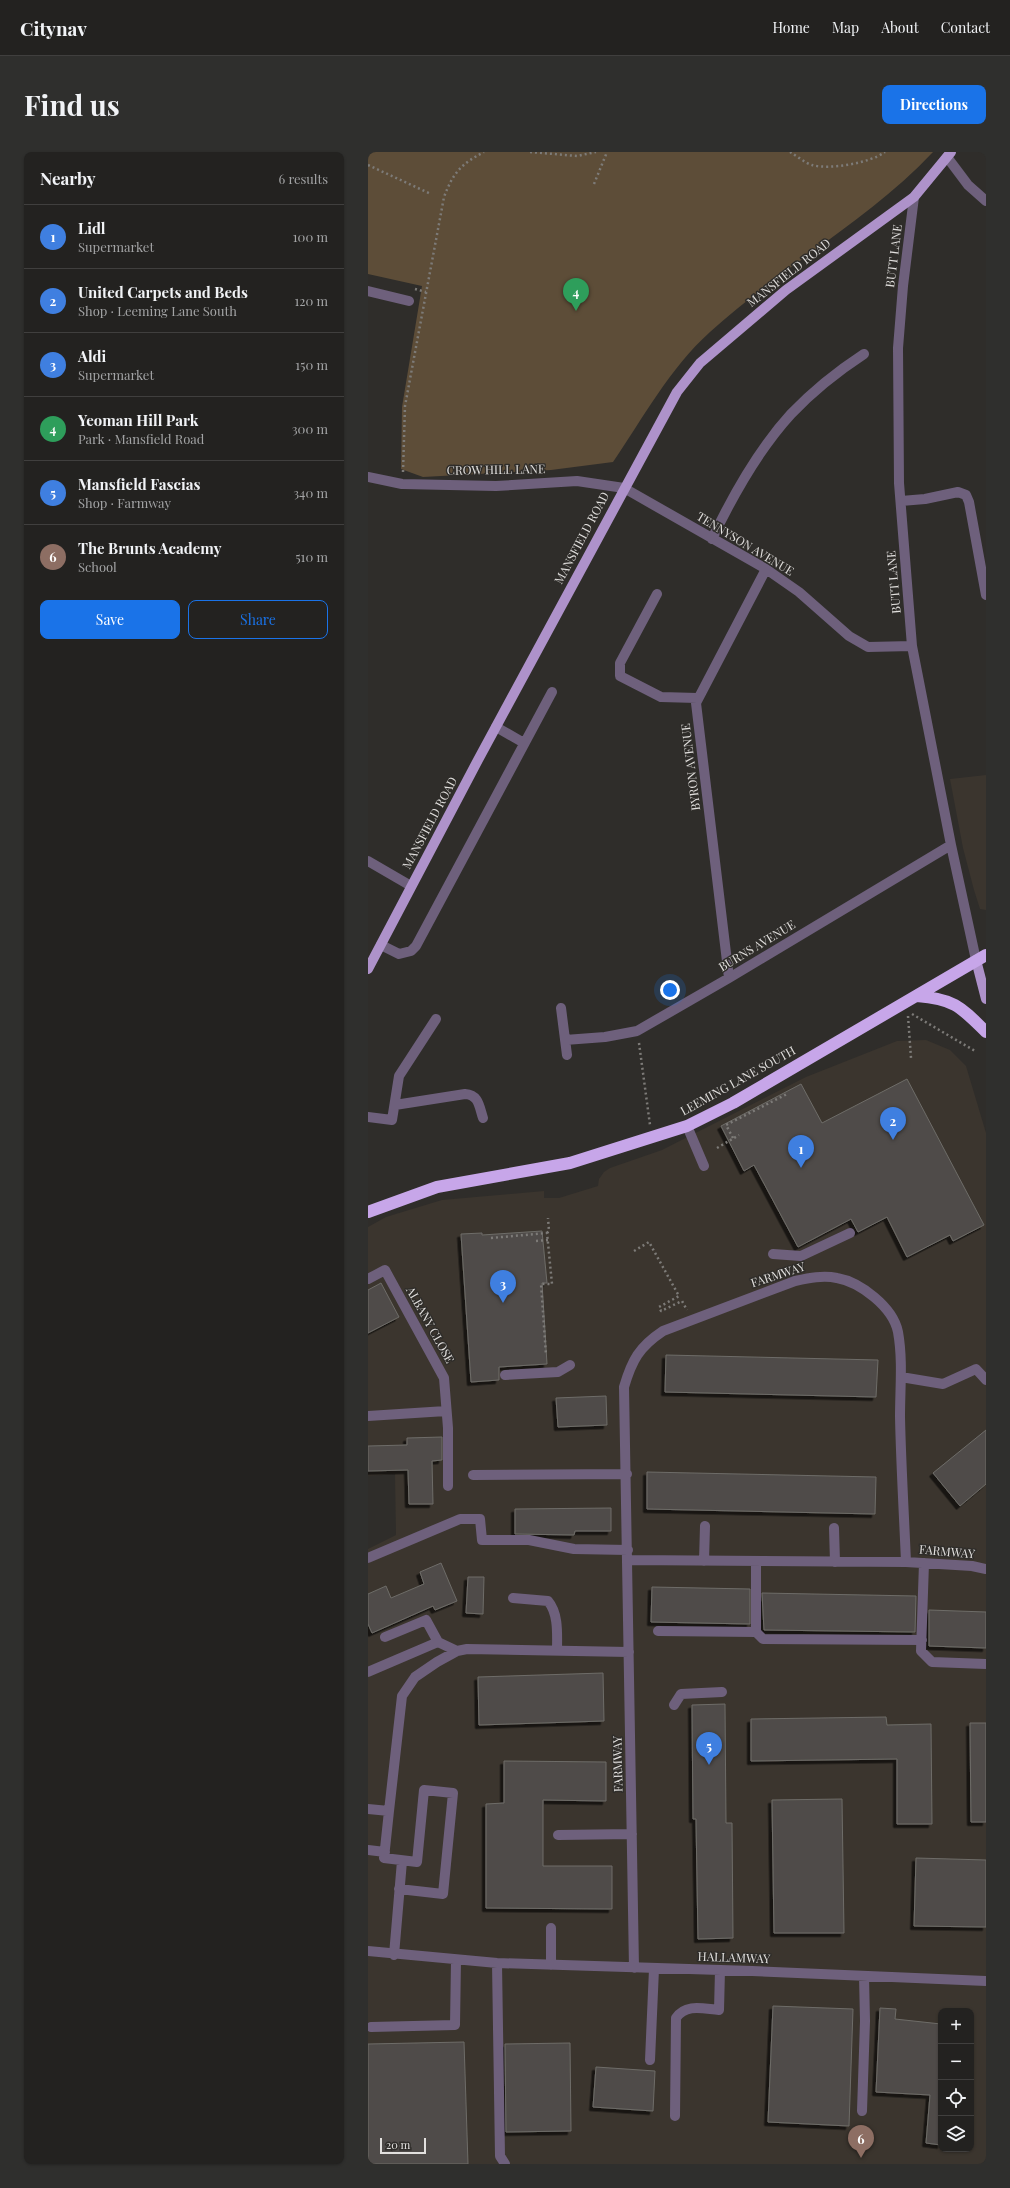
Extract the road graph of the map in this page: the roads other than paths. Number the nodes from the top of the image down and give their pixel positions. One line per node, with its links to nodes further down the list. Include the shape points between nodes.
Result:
1 (949, 155): 2 (main road, MANSFIELD ROAD); 3 (street, via 968,185)
2 (914, 196): 8 (main road, MANSFIELD ROAD, via 786,290 700,363 677,392); 9 (street, BUTT LANE, via 898,348)
3 (986, 201)
4 (368, 291): 5 (street)
5 (409, 301)
6 (864, 354): 10 (street, via 844,367 791,414 764,449 731,501)
7 (368, 477): 8 (street, CROW HILL LANE, via 402,484 496,486 577,481)
8 (624, 488): 10 (street, TENNYSON AVENUE); 17 (main road, MANSFIELD ROAD)
9 (901, 501): 13 (street, via 958,492 966,495); 14 (street, BUTT LANE)
10 (712, 539): 11 (street, TENNYSON AVENUE)
11 (766, 569): 14 (street, TENNYSON AVENUE, via 799,592 849,636 868,647); 16 (street)
12 (657, 594): 16 (street, via 620,663 620,676 661,697)
13 (986, 595)
14 (912, 646): 19 (street, BUTT LANE)
15 (552, 692): 18 (street)
16 (697, 698): 25 (street, BYRON AVENUE)
17 (496, 727): 18 (street); 21 (main road, MANSFIELD ROAD)
18 (524, 743): 22 (street, via 416,946 411,951 399,954)
19 (951, 845): 23 (street, BUTT LANE); 25 (street, BURNS AVENUE)
20 (368, 861): 21 (street)
21 (411, 886): 22 (main road, MANSFIELD ROAD)
22 (381, 945): 24 (main road, MANSFIELD ROAD)
23 (981, 958): 26 (highway, LEEMING LANE SOUTH); 27 (main road)
24 (368, 969)
25 (729, 978): 31 (street, BURNS AVENUE, via 637,1031)
26 (916, 996): 30 (highway, via 939,998 956,1004); 36 (highway, LEEMING LANE SOUTH, via 733,1103)
27 (986, 999)
28 (561, 1008): 31 (street)
29 (436, 1019): 33 (street, via 399,1076)
30 (986, 1032)
31 (565, 1040): 32 (street)
32 (567, 1055)
33 (394, 1105): 34 (street, via 392,1120); 35 (street, via 472,1095 477,1098)
34 (368, 1117)
35 (484, 1118)
36 (686, 1126): 37 (street); 38 (highway, LEEMING LANE SOUTH, via 570,1163 437,1187)
37 (704, 1166)
38 (368, 1212)
39 (850, 1233): 40 (street, via 801,1256)
40 (773, 1254)
41 (368, 1279): 46 (street, ALBANY CLOSE, via 385,1270 444,1378)
42 (570, 1366): 43 (street, via 558,1372)
43 (505, 1376)
44 (902, 1378): 45 (street, via 943,1384 976,1369); 48 (street, FARMWAY, via 898,1330 876,1298 860,1287 837,1278 815,1277 795,1281 663,1331 648,1341 637,1354 624,1387); 59 (street, FARMWAY, via 900,1416)
45 (986, 1380)
46 (446, 1411): 47 (street); 50 (street, ALBANY CLOSE)
47 (368, 1416)
48 (627, 1474): 49 (street); 53 (street, FARMWAY)
49 (473, 1475)
50 (448, 1486)
51 (705, 1526): 56 (street)
52 (834, 1528): 58 (street)
53 (628, 1550): 54 (street, via 574,1549 529,1540 482,1540 480,1518 460,1519); 55 (street, FARMWAY)
54 (368, 1558)
55 (628, 1560): 56 (street, FARMWAY); 70 (street, FARMWAY)
56 (704, 1561): 57 (street, FARMWAY)
57 (756, 1561): 58 (street, FARMWAY); 64 (street)
58 (835, 1562): 59 (street, FARMWAY)
59 (906, 1562): 60 (street, FARMWAY)
60 (924, 1563): 61 (street, FARMWAY); 66 (street)
61 (986, 1569)
62 (513, 1598): 69 (street, via 548,1601 554,1608)
63 (658, 1631): 64 (street)
64 (756, 1632): 66 (street, via 763,1639)
65 (385, 1637): 67 (street, via 426,1620)
66 (922, 1640): 71 (street, via 921,1651 932,1662)
67 (438, 1642): 68 (street); 72 (street)
68 (457, 1651): 69 (street); 76 (street, via 415,1677 402,1696)
69 (557, 1651): 70 (street)
70 (629, 1652): 77 (street, FARMWAY)
71 (986, 1664)
72 (368, 1672)
73 (722, 1692): 74 (street, via 681,1694)
74 (674, 1705)
75 (368, 1809): 76 (street)
76 (389, 1811): 80 (street)
77 (632, 1834): 78 (street); 89 (street, FARMWAY)
78 (558, 1835)
79 (368, 1850): 80 (street)
80 (385, 1852): 81 (street, via 384,1858)
81 (402, 1860): 82 (street); 82 (street, via 417,1862 424,1790 453,1793 443,1894)
82 (399, 1889): 85 (street)
83 (551, 1928): 88 (street)
84 (368, 1951): 85 (street, HALLAMWAY)
85 (394, 1955): 86 (street, HALLAMWAY)
86 (456, 1960): 87 (street, HALLAMWAY); 94 (street, via 455,2025)
87 (497, 1963): 88 (street, HALLAMWAY); 98 (street, via 500,2016 497,2040 500,2156)
88 (550, 1965): 89 (street, HALLAMWAY)
89 (634, 1968): 90 (street, HALLAMWAY)
90 (654, 1969): 91 (street, HALLAMWAY); 95 (street)
91 (720, 1970): 92 (street, HALLAMWAY); 97 (street, via 719,2010 689,2008 681,2011 676,2018)
92 (864, 1976): 93 (street, HALLAMWAY); 96 (street)
93 (986, 1981)
94 (371, 2027)
95 (650, 2060)
96 (862, 2111)
97 (675, 2116)
98 (505, 2164)

